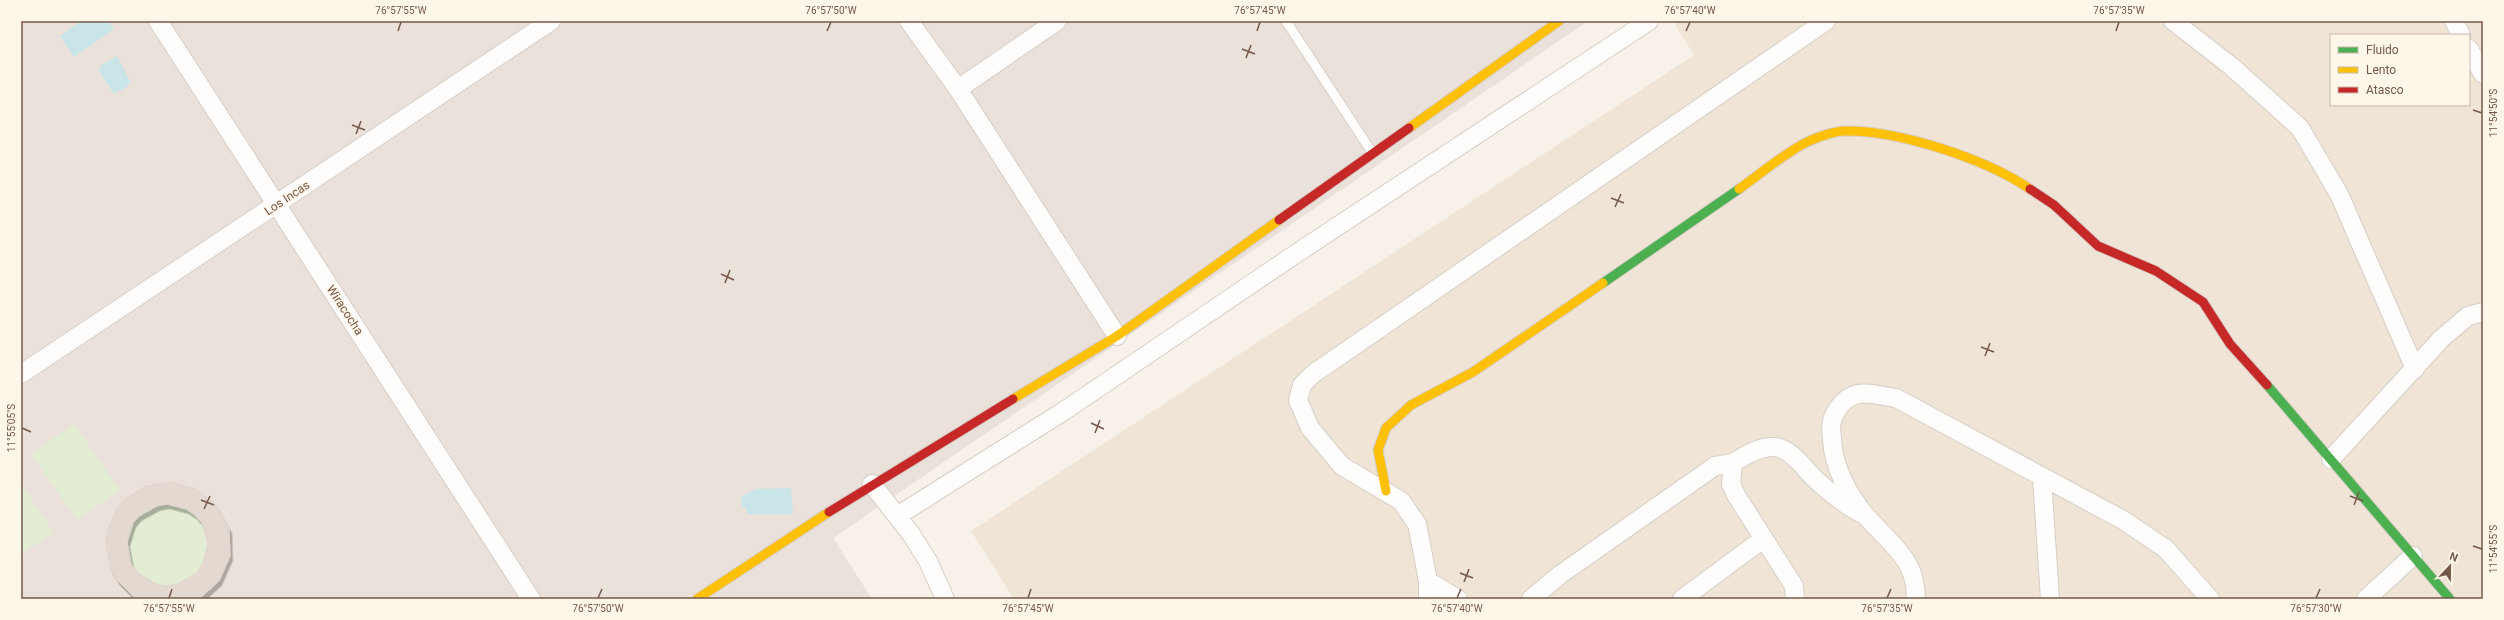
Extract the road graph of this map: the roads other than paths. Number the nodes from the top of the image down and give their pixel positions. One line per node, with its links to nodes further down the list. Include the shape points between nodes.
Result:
1 (158, 21): 16 (street, Wiracocha)
2 (551, 21): 16 (street, Los Incas)
3 (909, 21): 14 (street)
4 (1057, 21): 14 (street)
5 (1286, 21): 15 (lane)
6 (1559, 21): 15 (street)
7 (1649, 21): 27 (street, via 1300,250 1064,412)
8 (1826, 21): 25 (street, via 1313,374 1302,385 1298,400 1310,428 1342,466)
9 (2173, 21): 19 (street, via 2231,66 2300,128 2339,194)
10 (2454, 21): 11 (street)
11 (2460, 34)
12 (2470, 51): 13 (street)
13 (2483, 74)
14 (958, 89): 18 (street)
15 (1373, 154): 18 (street)
16 (277, 205): 20 (street, Los Incas); 31 (street, Wiracocha)
17 (2483, 312): 19 (street, via 2468,316 2442,338)
18 (1117, 336): 24 (street)
19 (2415, 369): 21 (street)
20 (21, 374)
21 (2331, 459): 25 (street, via 2230,344 2203,302 2156,271 2098,246 2054,205 2008,174 1960,155 1888,135 1844,130 1807,142 1473,372 1411,405 1386,428 1378,450); 29 (street)
22 (1733, 463): 26 (street, via 1745,455 1764,448 1776,447 1789,453 1845,504); 28 (street, via 1731,484); 36 (street, via 1715,466 1561,574)
23 (2042, 478): 26 (street, via 1896,398 1860,392 1843,400 1831,420 1832,448 1842,480); 40 (street); 41 (street, via 2123,520 2166,549)
24 (872, 484): 27 (street); 32 (street)
25 (1386, 491): 30 (street, via 1401,501 1417,524)
26 (1865, 515): 39 (street, via 1907,562 1916,586)
27 (897, 516): 33 (street, via 928,561)
28 (1763, 539): 37 (street); 38 (street, via 1794,586)
29 (2413, 556): 42 (street); 43 (street)
30 (1428, 581): 34 (street); 35 (street)
31 (531, 599)
32 (697, 599)
33 (945, 599)
34 (1428, 599)
35 (1458, 599)
36 (1531, 599)
37 (1682, 599)
38 (1795, 599)
39 (1916, 599)
40 (2050, 599)
41 (2210, 599)
42 (2366, 599)
43 (2450, 599)

